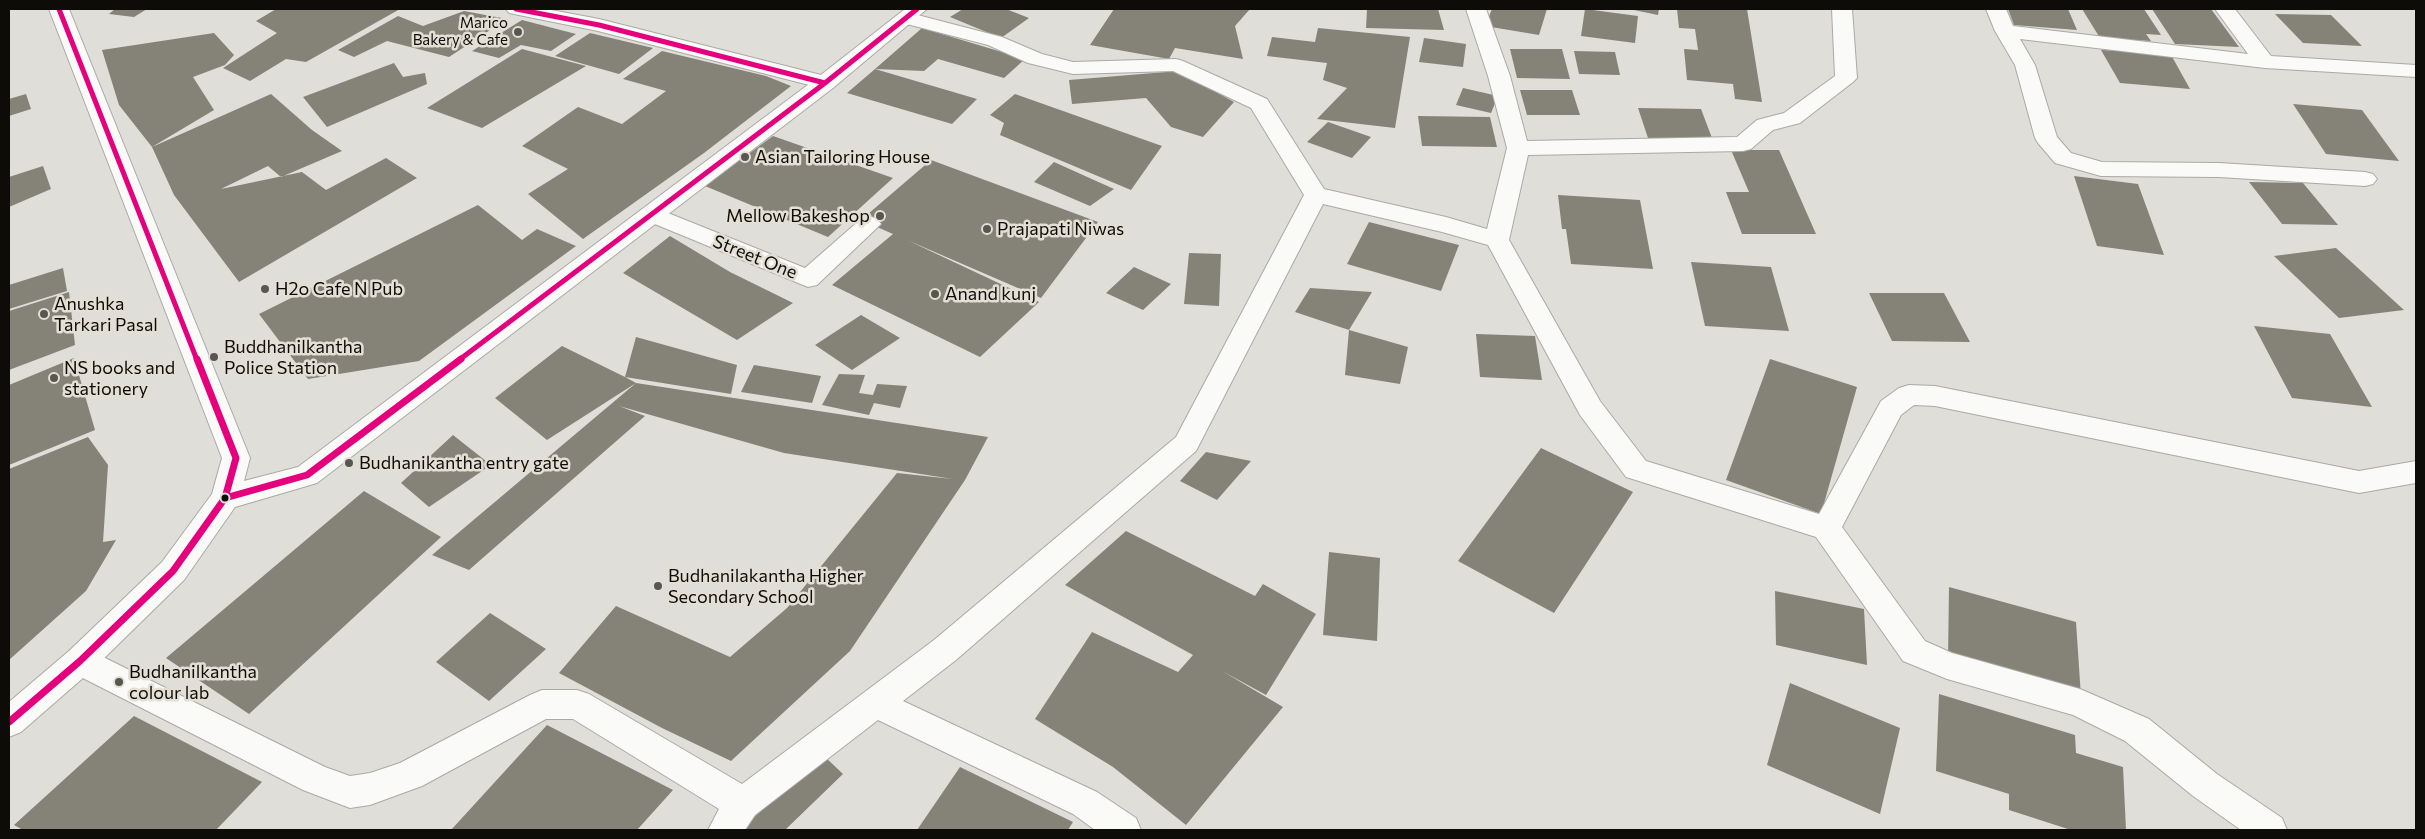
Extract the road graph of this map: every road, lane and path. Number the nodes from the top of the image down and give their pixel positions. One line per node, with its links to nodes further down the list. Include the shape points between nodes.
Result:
1 (59, 9): 19 (street, via 236,458)
2 (516, 9): 11 (street, via 599,25)
3 (1476, 9): 12 (street, via 1499,76)
4 (1842, 9): 12 (street, via 1846,78 1792,118 1765,125 1743,144)
5 (1996, 9): 8 (street)
6 (2225, 9): 9 (street)
7 (912, 13): 11 (street); 14 (street, via 995,41 1035,59 1073,68 1176,65 1259,104)
8 (2005, 31): 9 (street); 13 (street, via 2025,65 2046,138 2063,158 2101,169 2219,170)
9 (2265, 62): 10 (street)
10 (2416, 71)
11 (826, 83): 15 (street)
12 (1518, 148): 17 (street)
13 (2365, 179)
14 (1316, 196): 17 (street, via 1446,225); 22 (street, via 1186,444 945,650)
15 (653, 215): 16 (street, Street One, via 808,279); 19 (street, via 307,475)
16 (869, 224)
17 (1496, 240): 20 (street, via 1590,408 1636,470)
18 (2416, 472): 20 (street, via 2360,482 1935,396 1909,395 1891,408)
19 (225, 498): 21 (street, via 173,571)
20 (1826, 528): 26 (street, via 1914,651 1947,665 2080,703 2137,730 2205,785)
21 (80, 662): 23 (street); 24 (street, via 315,779 350,792 370,789 410,775 542,705 577,704)
22 (876, 703): 24 (street); 25 (street, via 1085,803)
23 (9, 722)
24 (734, 817)
25 (1124, 830)
26 (2270, 830)

